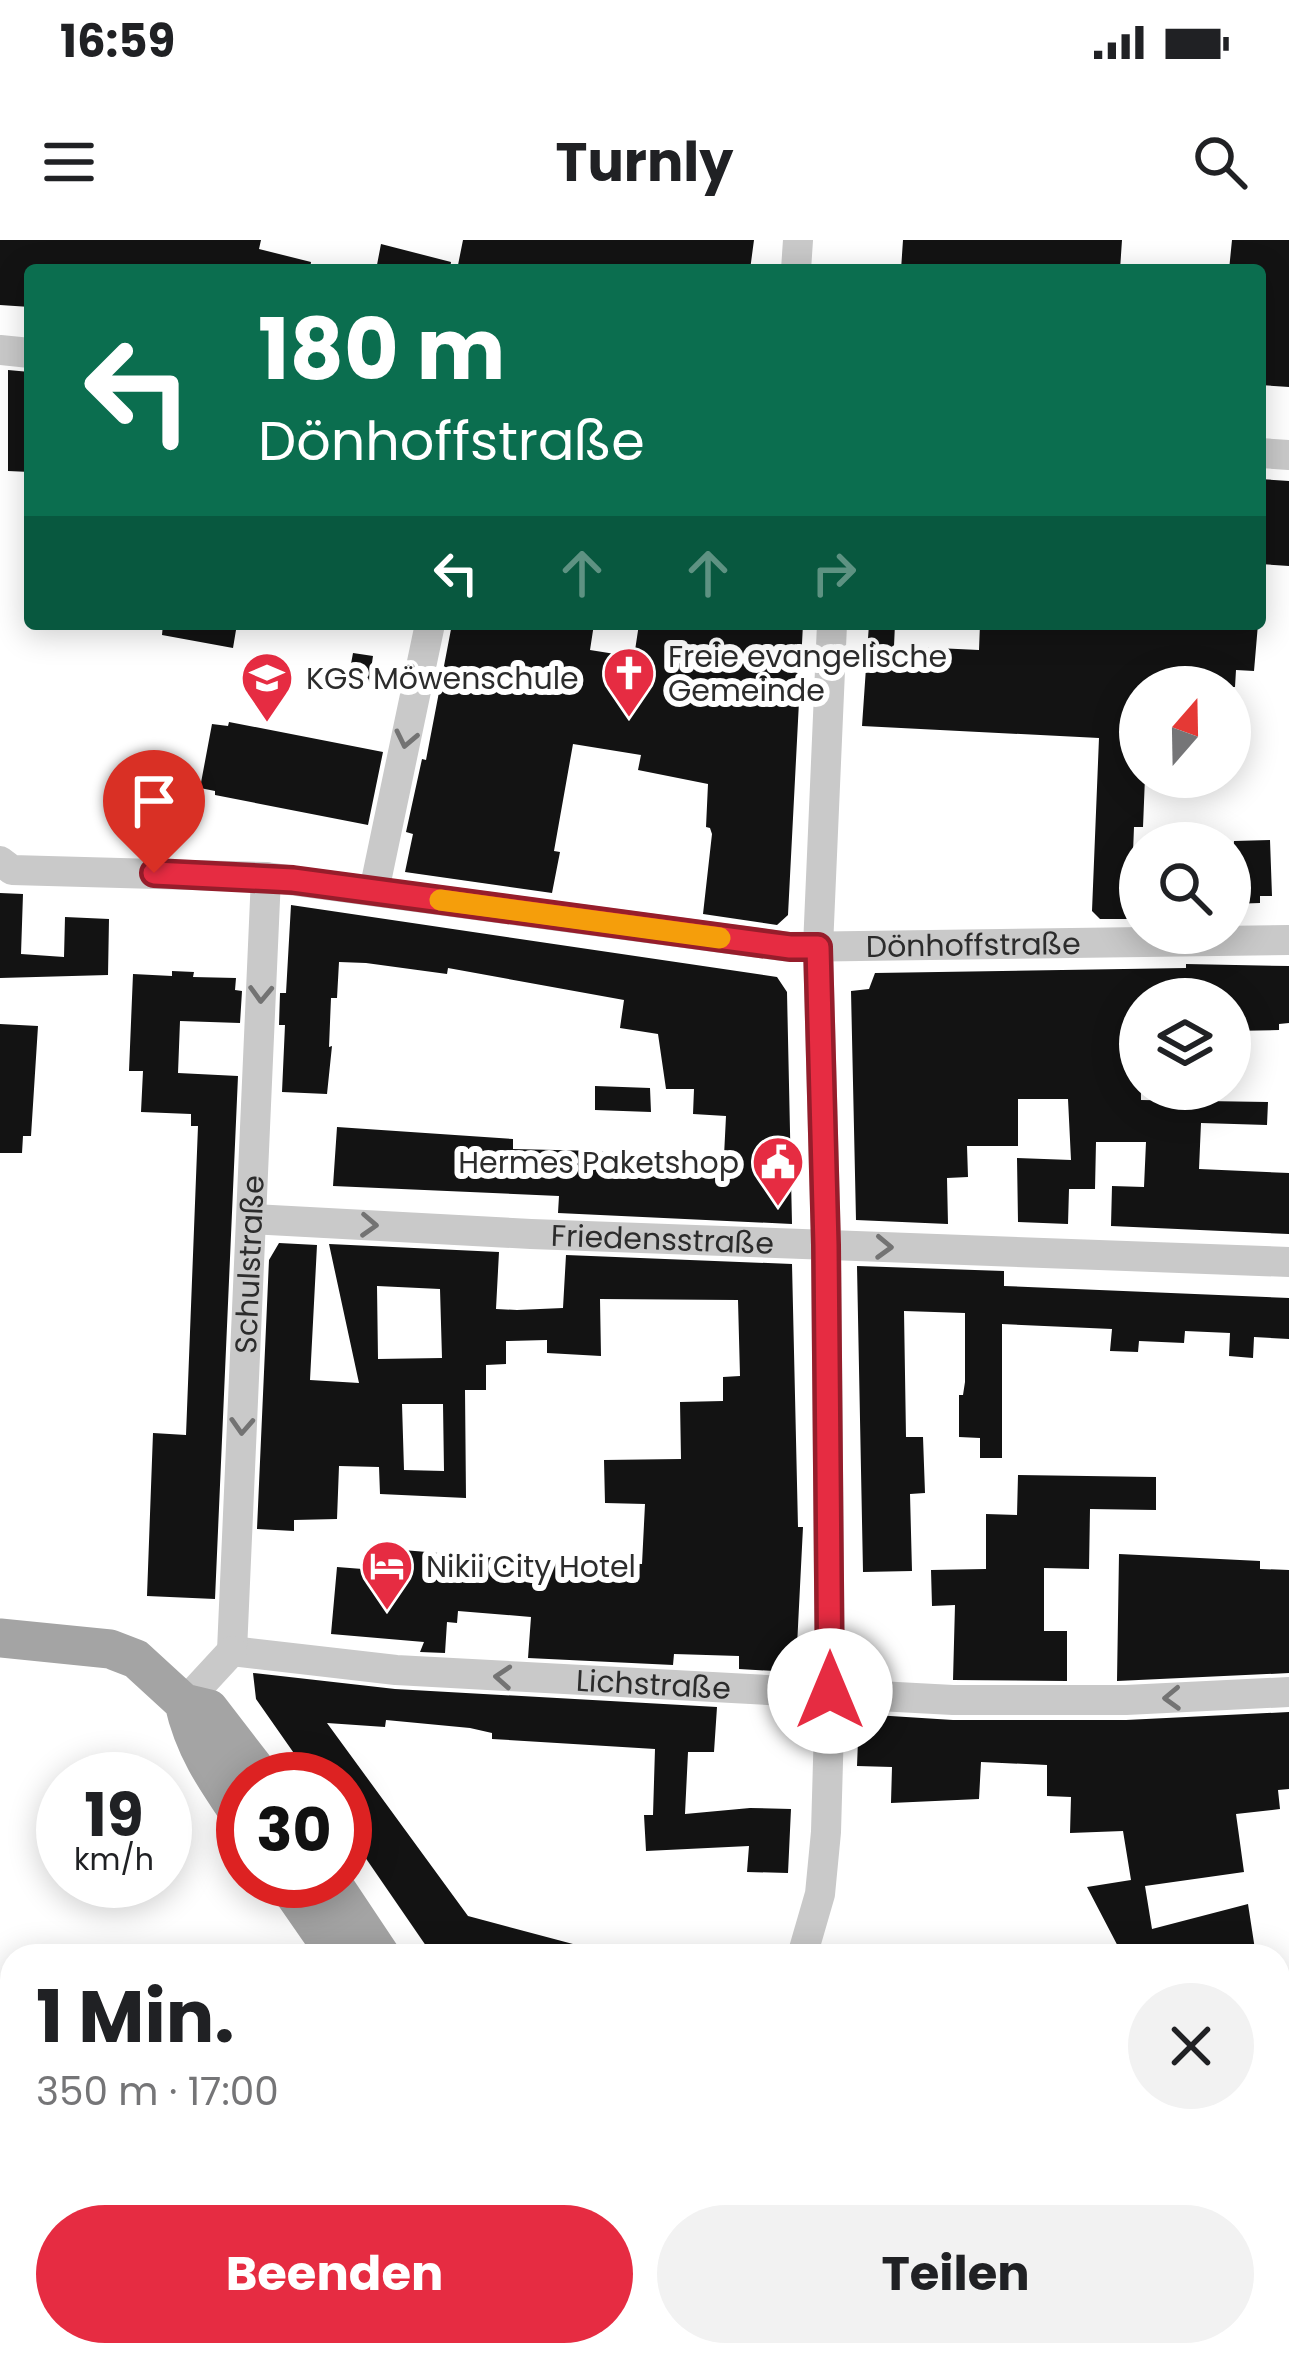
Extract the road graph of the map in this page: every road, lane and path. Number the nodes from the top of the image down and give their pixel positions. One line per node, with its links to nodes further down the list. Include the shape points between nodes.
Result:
1 (429, 630): 5 (street, one-way to 5)
2 (832, 630): 7 (street)
3 (6, 865): 4 (street, Dönhoffstraße)
4 (266, 878): 5 (street, Dönhoffstraße); 8 (street, Schulstraße, one-way to 8)
5 (374, 890): 7 (street, Dönhoffstraße)
6 (1289, 940): 7 (street, Dönhoffstraße)
7 (818, 947): 9 (street)
8 (252, 1219): 9 (street, Friedensstraße, one-way to 9); 12 (street, Schulstraße, one-way to 12)
9 (826, 1245): 10 (street, Friedensstraße, one-way to 10); 13 (street)
10 (1289, 1262)
11 (0, 1638): 15 (main road, via 110,1649 136,1659)
12 (232, 1651): 13 (street, Lichstraße, one-way to 12, via 396,1670); 15 (street)
13 (830, 1691): 14 (street, Lichstraße, one-way to 13, via 975,1700); 22 (street, via 820,1894)
14 (1289, 1692)
15 (184, 1703): 16 (main road, via 208,1709); 17 (main road)
16 (242, 1752)
17 (216, 1780)
18 (304, 1908): 20 (main road)
19 (349, 1908): 21 (main road)
20 (329, 1944)
21 (373, 1944)
22 (805, 1944)

